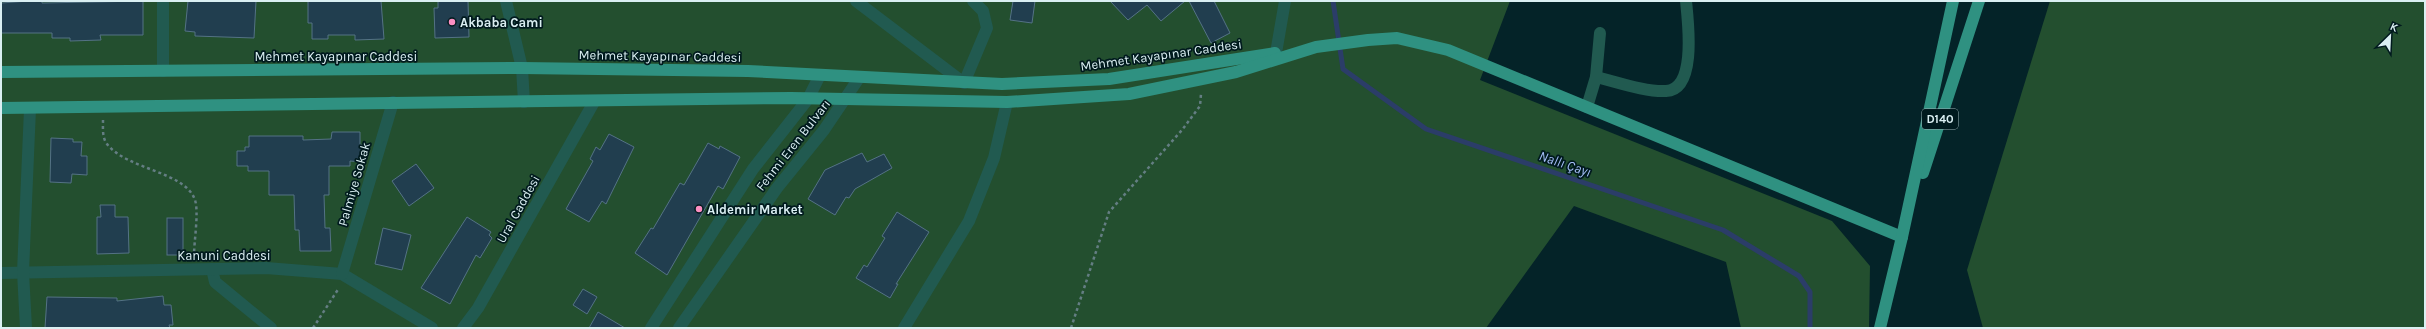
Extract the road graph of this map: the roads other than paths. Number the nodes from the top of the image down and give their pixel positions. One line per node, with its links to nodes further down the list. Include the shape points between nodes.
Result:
1 (164, 1): 13 (street)
2 (506, 1): 12 (street)
3 (856, 1): 18 (street)
4 (973, 1): 18 (street, via 983,11 987,28)
5 (1285, 1): 11 (street)
6 (1686, 1): 16 (street, via 1686,71 1682,83 1677,88 1665,91)
7 (1953, 1): 28 (main road, D140)
8 (1979, 1): 28 (main road, D140)
9 (1600, 33): 16 (street)
10 (1316, 47): 11 (main road, Mehmet Kayapınar Caddesi); 24 (main road, via 1236,72 1129,94); 25 (main road, via 1397,38 1448,50)
11 (1276, 53): 18 (main road, Mehmet Kayapınar Caddesi, via 1109,79 1002,84)
12 (522, 68): 13 (main road, Mehmet Kayapınar Caddesi); 15 (main road, Mehmet Kayapınar Caddesi, via 748,71); 22 (street)
13 (163, 71): 14 (main road, Mehmet Kayapınar Caddesi)
14 (1, 72)
15 (820, 75): 17 (main road, Mehmet Kayapınar Caddesi); 19 (street, Fehmi Eren Bulvarı)
16 (1596, 77): 25 (street)
17 (859, 78): 18 (main road, Mehmet Kayapınar Caddesi); 20 (street, Fehmi Eren Bulvarı)
18 (964, 83)
19 (808, 99): 20 (main road); 23 (main road); 37 (street, Fehmi Eren Bulvarı, via 753,169)
20 (846, 99): 24 (main road); 38 (street, Fehmi Eren Bulvarı, via 777,188)
21 (393, 102): 22 (main road); 27 (main road); 32 (street, Palmiye Sokak)
22 (524, 102): 23 (main road)
23 (594, 102): 36 (street, Ural Caddesi, via 478,308)
24 (1007, 102): 39 (street, via 994,158 969,221)
25 (1587, 107): 28 (main road)
26 (1, 108): 27 (main road)
27 (30, 109): 30 (street)
28 (1902, 237): 40 (main road, D140)
29 (212, 269): 30 (street, Kanuni Caddesi); 32 (street, Kanuni Caddesi, via 266,268); 34 (street, via 215,282)
30 (23, 272): 31 (street, Kanuni Caddesi); 33 (street)
31 (1, 273)
32 (344, 275): 35 (street, Kanuni Caddesi)
33 (26, 328)
34 (271, 328)
35 (432, 328)
36 (463, 328)
37 (651, 328)
38 (679, 328)
39 (904, 328)
40 (1880, 328)

